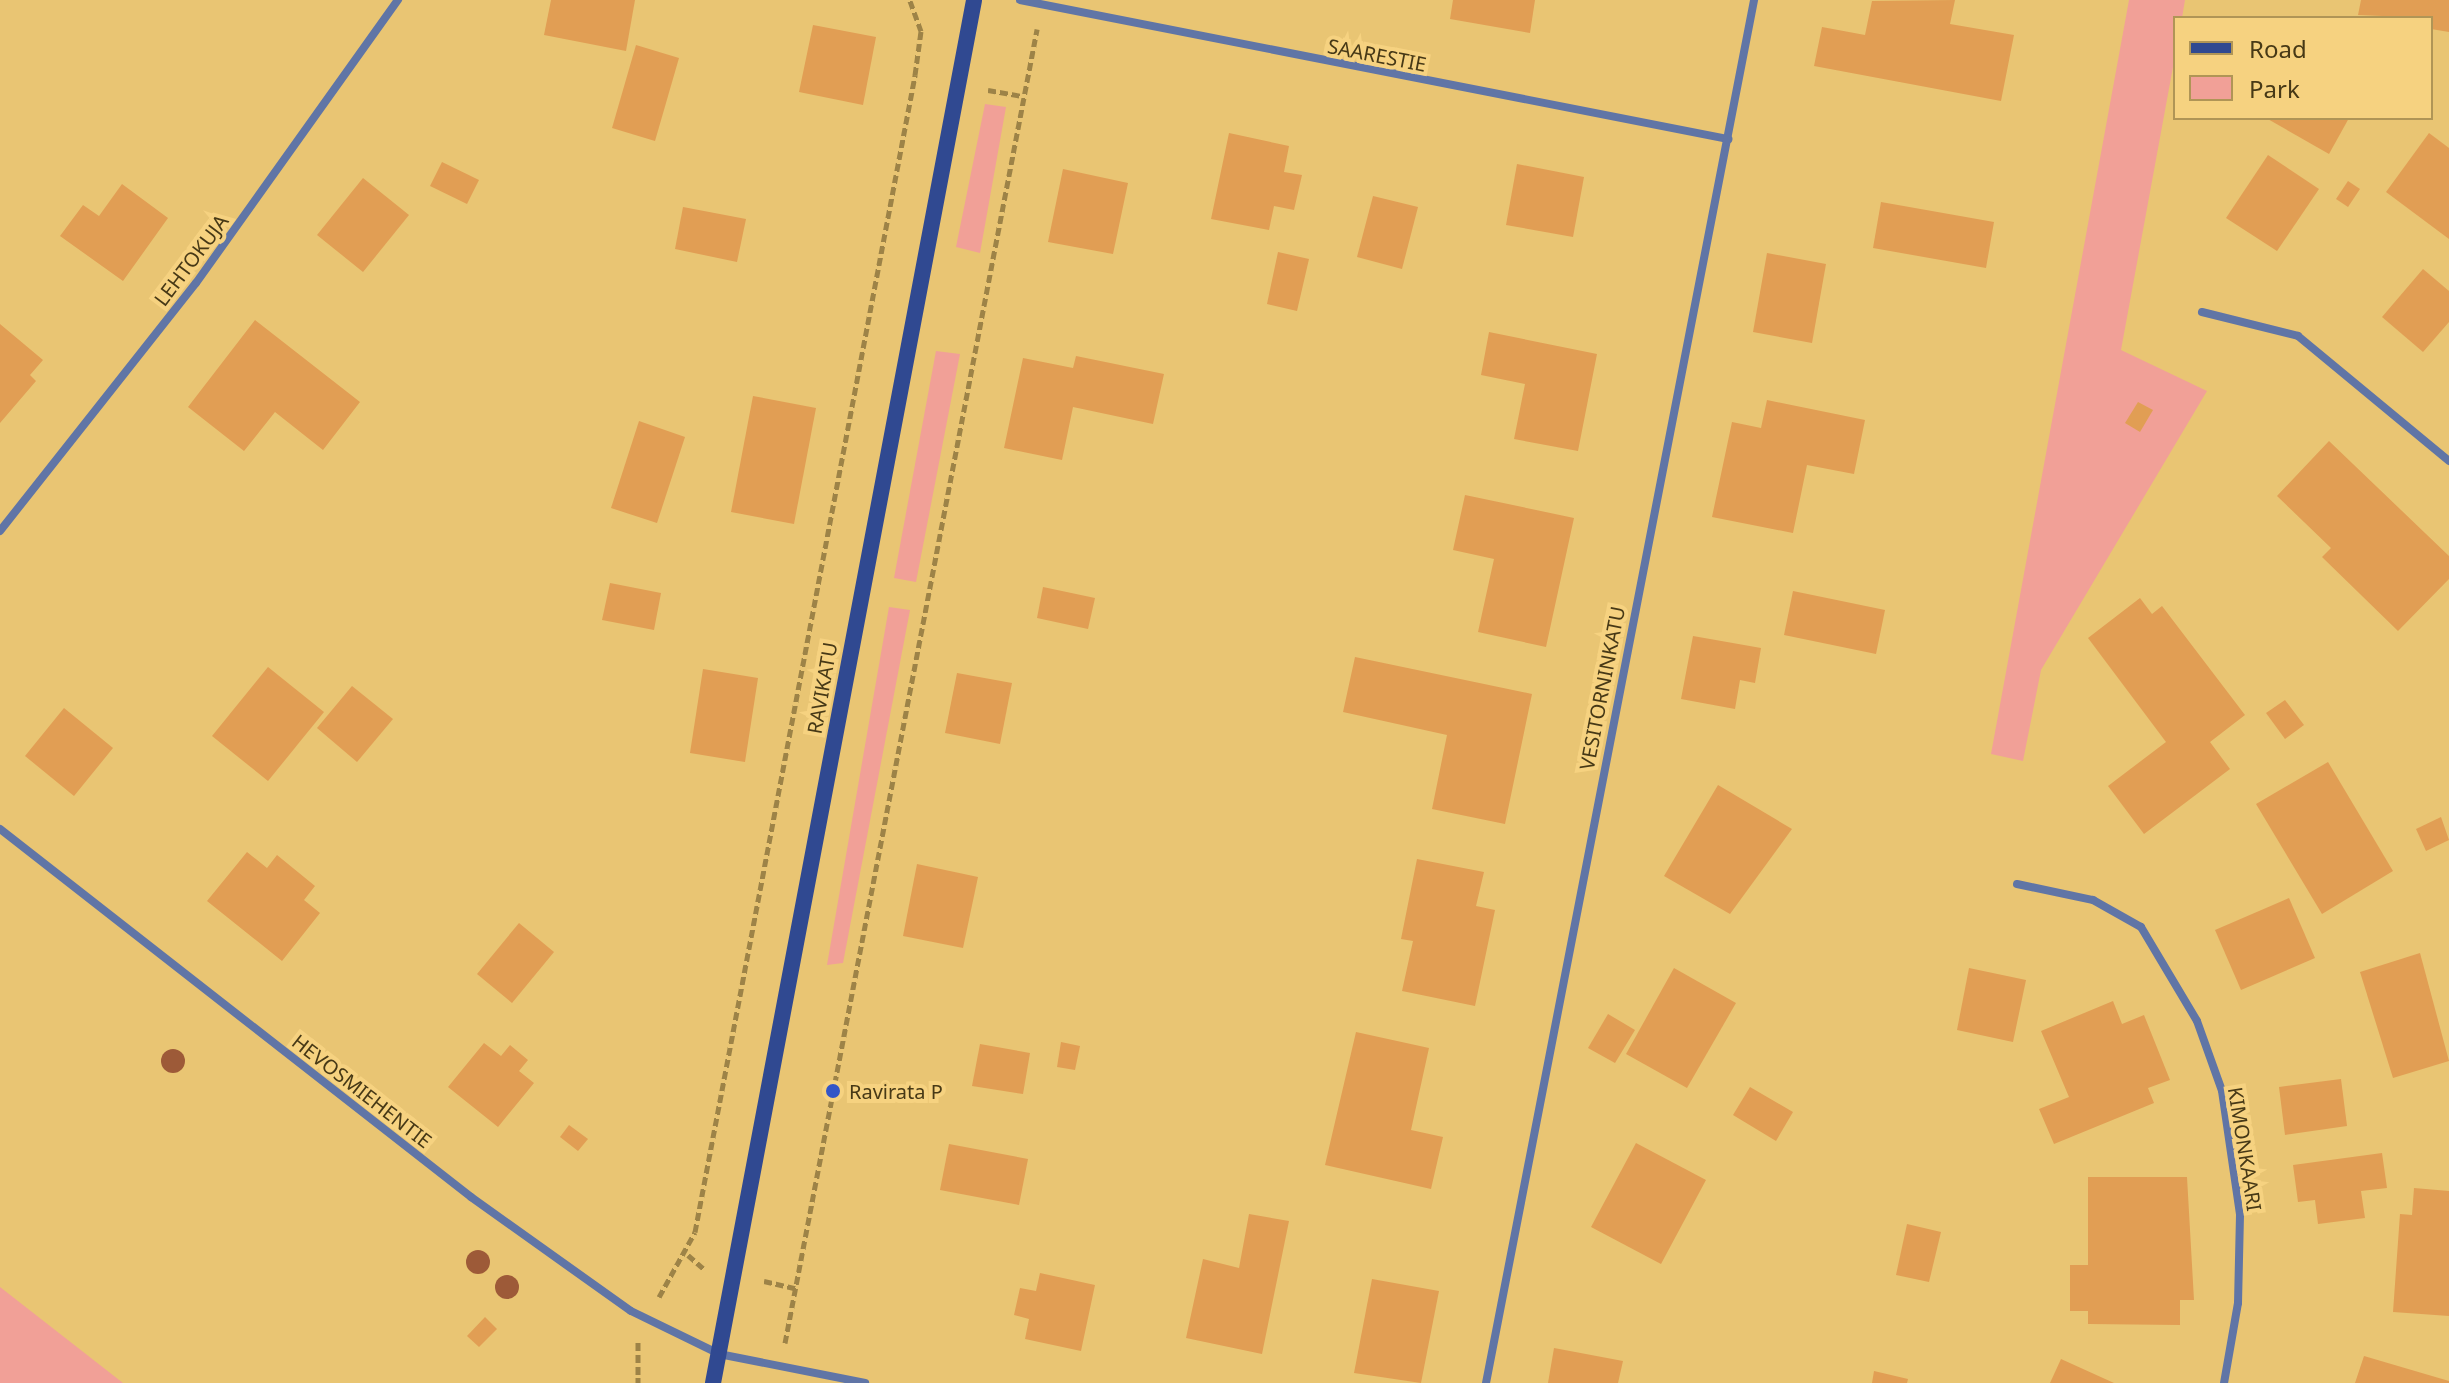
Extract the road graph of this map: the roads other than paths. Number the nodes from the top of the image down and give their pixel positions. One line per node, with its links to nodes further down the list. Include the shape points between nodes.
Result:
1 (398, 0): 8 (street, LEHTOKUJA, via 196,283)
2 (974, 0): 11 (street, RAVIKATU)
3 (1020, 0): 5 (street, SAARESTIE)
4 (1754, 0): 5 (street, VESITORNINKATU)
5 (1728, 139): 14 (street, VESITORNINKATU)
6 (2202, 312): 7 (street, via 2298,336)
7 (2449, 461)
8 (0, 531)
9 (0, 829): 11 (street, HEVOSMIEHENTIE, via 471,1197 631,1311)
10 (2017, 884): 15 (street, KIMONKAARI, via 2093,900 2141,927 2197,1021 2222,1091 2240,1215 2238,1303)
11 (719, 1354): 12 (street, RAVIKATU); 13 (street, HEVOSMIEHENTIE)
12 (713, 1383)
13 (865, 1383)
14 (1486, 1383)
15 (2224, 1383)

